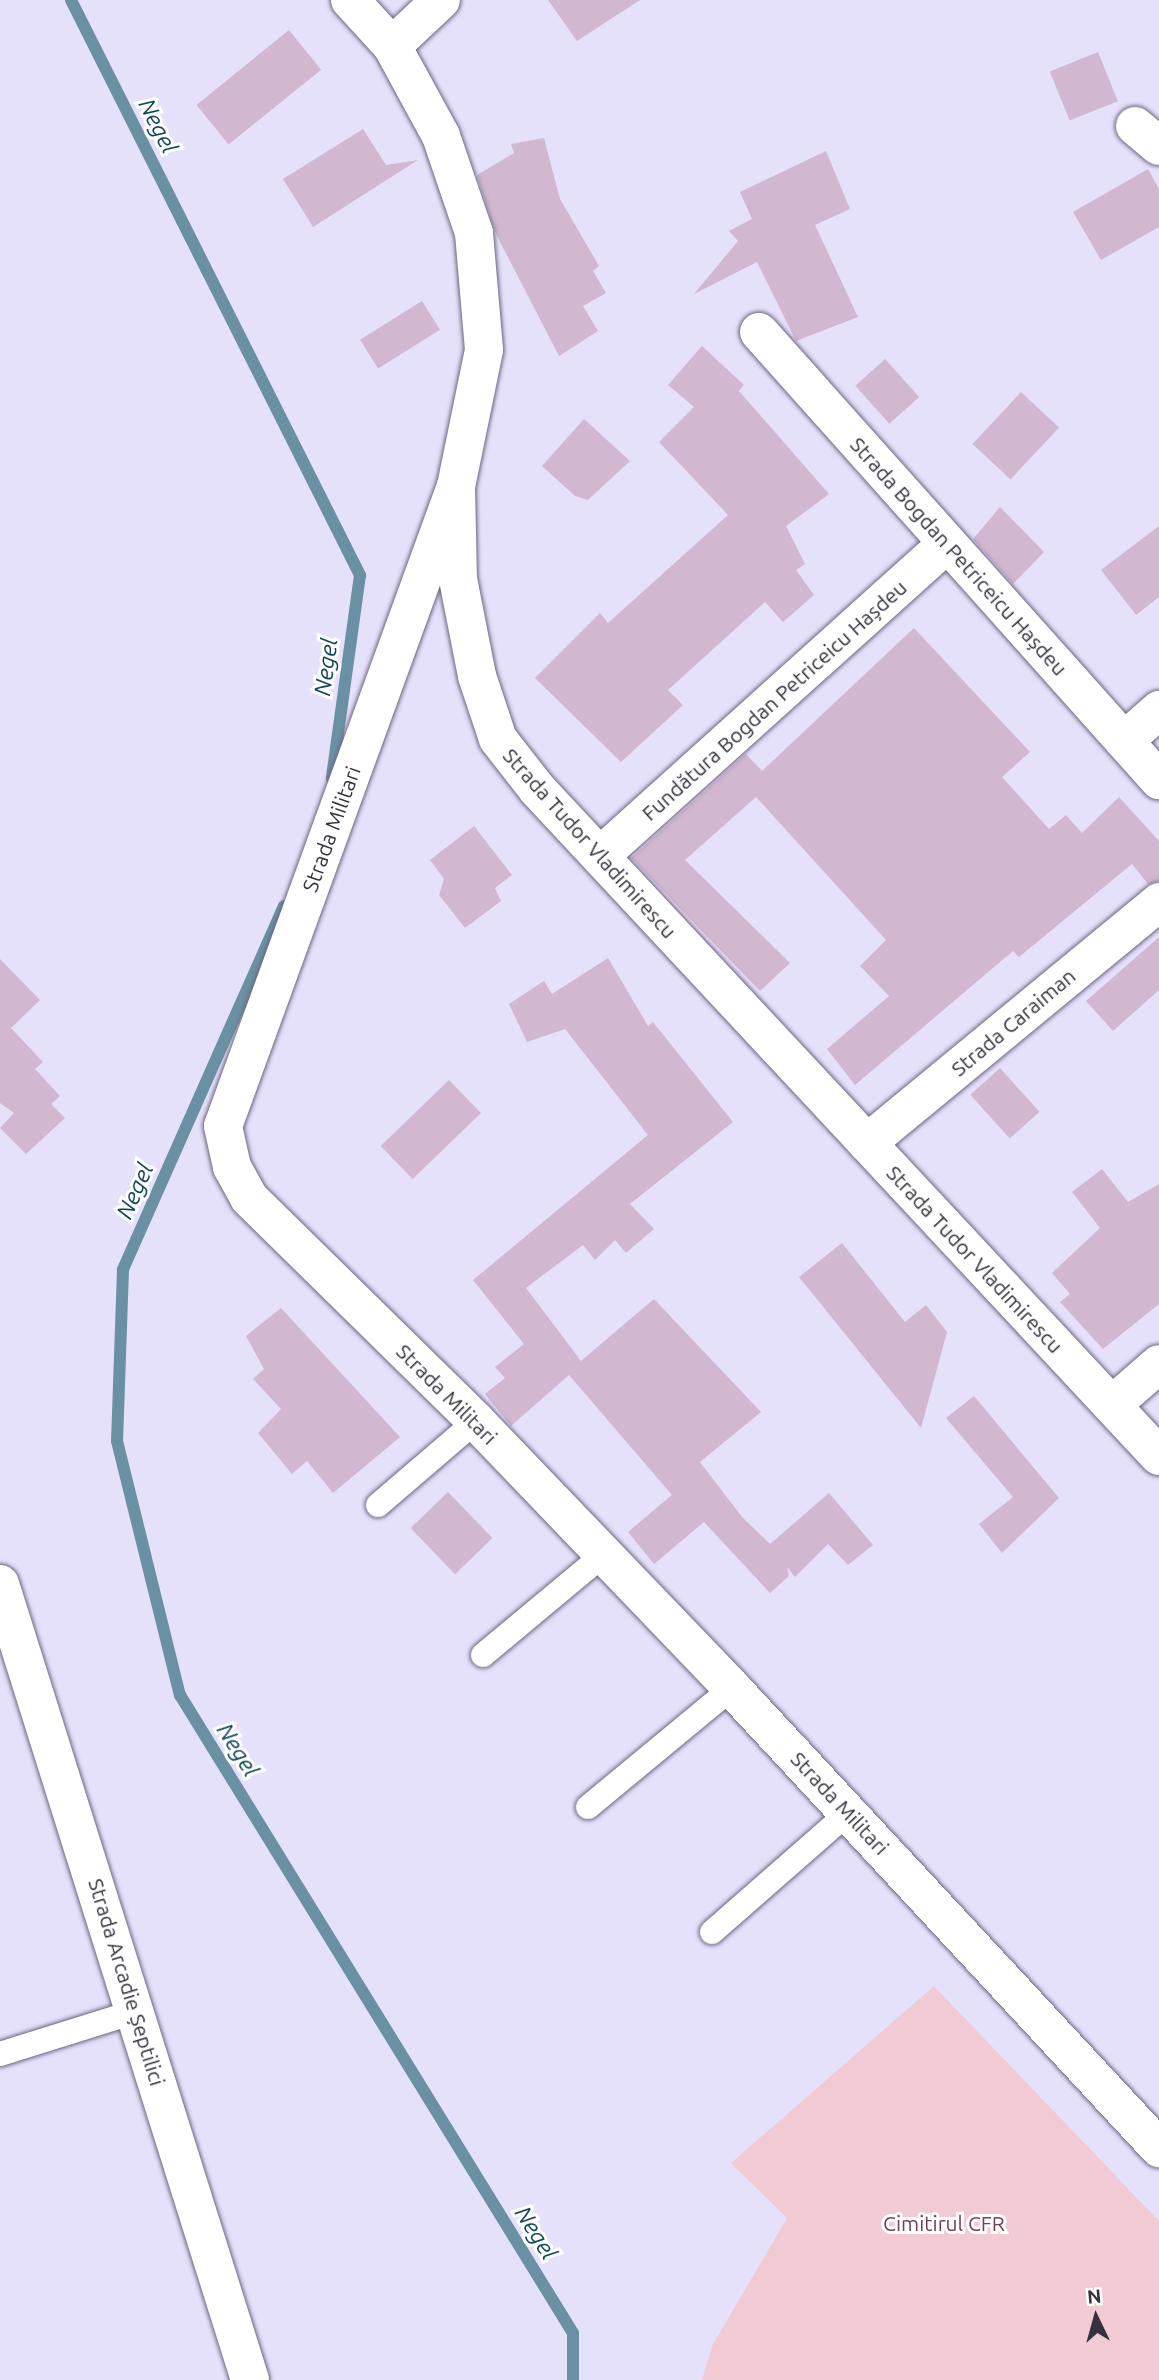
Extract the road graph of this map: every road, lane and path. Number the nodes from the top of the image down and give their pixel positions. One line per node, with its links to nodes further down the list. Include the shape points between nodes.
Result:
1 (350, 0): 3 (street, Strada Tudor Vladimirescu)
2 (441, 0): 3 (street)
3 (392, 46): 5 (street, Strada Tudor Vladimirescu, via 441,136 474,233 484,350)
4 (759, 332): 6 (street, Strada Bogdan Petriceicu Hașdeu)
5 (456, 486): 10 (street, Strada Tudor Vladimirescu, via 458,579 477,676 498,739); 15 (street, Strada Militari, via 223,1126 232,1167 249,1198)
6 (947, 544): 8 (street, Strada Bogdan Petriceicu Hașdeu); 10 (street, Fundătura Bogdan Petriceicu Hașdeu)
7 (1159, 710): 8 (street)
8 (1124, 741): 9 (street, Strada Bogdan Petriceicu Hașdeu)
9 (1159, 780)
10 (600, 856): 12 (street, Strada Tudor Vladimirescu)
11 (1159, 902): 12 (street, Strada Caraiman)
12 (867, 1143): 14 (street, Strada Tudor Vladimirescu)
13 (1159, 1364): 14 (street)
14 (1112, 1405): 16 (street, Strada Tudor Vladimirescu)
15 (476, 1421): 17 (lane); 18 (street, Strada Militari)
16 (1159, 1457)
17 (378, 1505)
18 (602, 1556): 20 (lane); 21 (street, Strada Militari)
19 (0, 1584): 25 (street, Strada Arcadie Șeptilici)
20 (483, 1655)
21 (732, 1688): 22 (lane); 23 (street, Strada Militari)
22 (588, 1807)
23 (849, 1812): 24 (lane); 27 (street, Strada Militari)
24 (712, 1932)
25 (137, 2011): 26 (lane); 28 (street, Strada Arcadie Șeptilici)
26 (0, 2054)
27 (1159, 2148)
28 (250, 2380)

